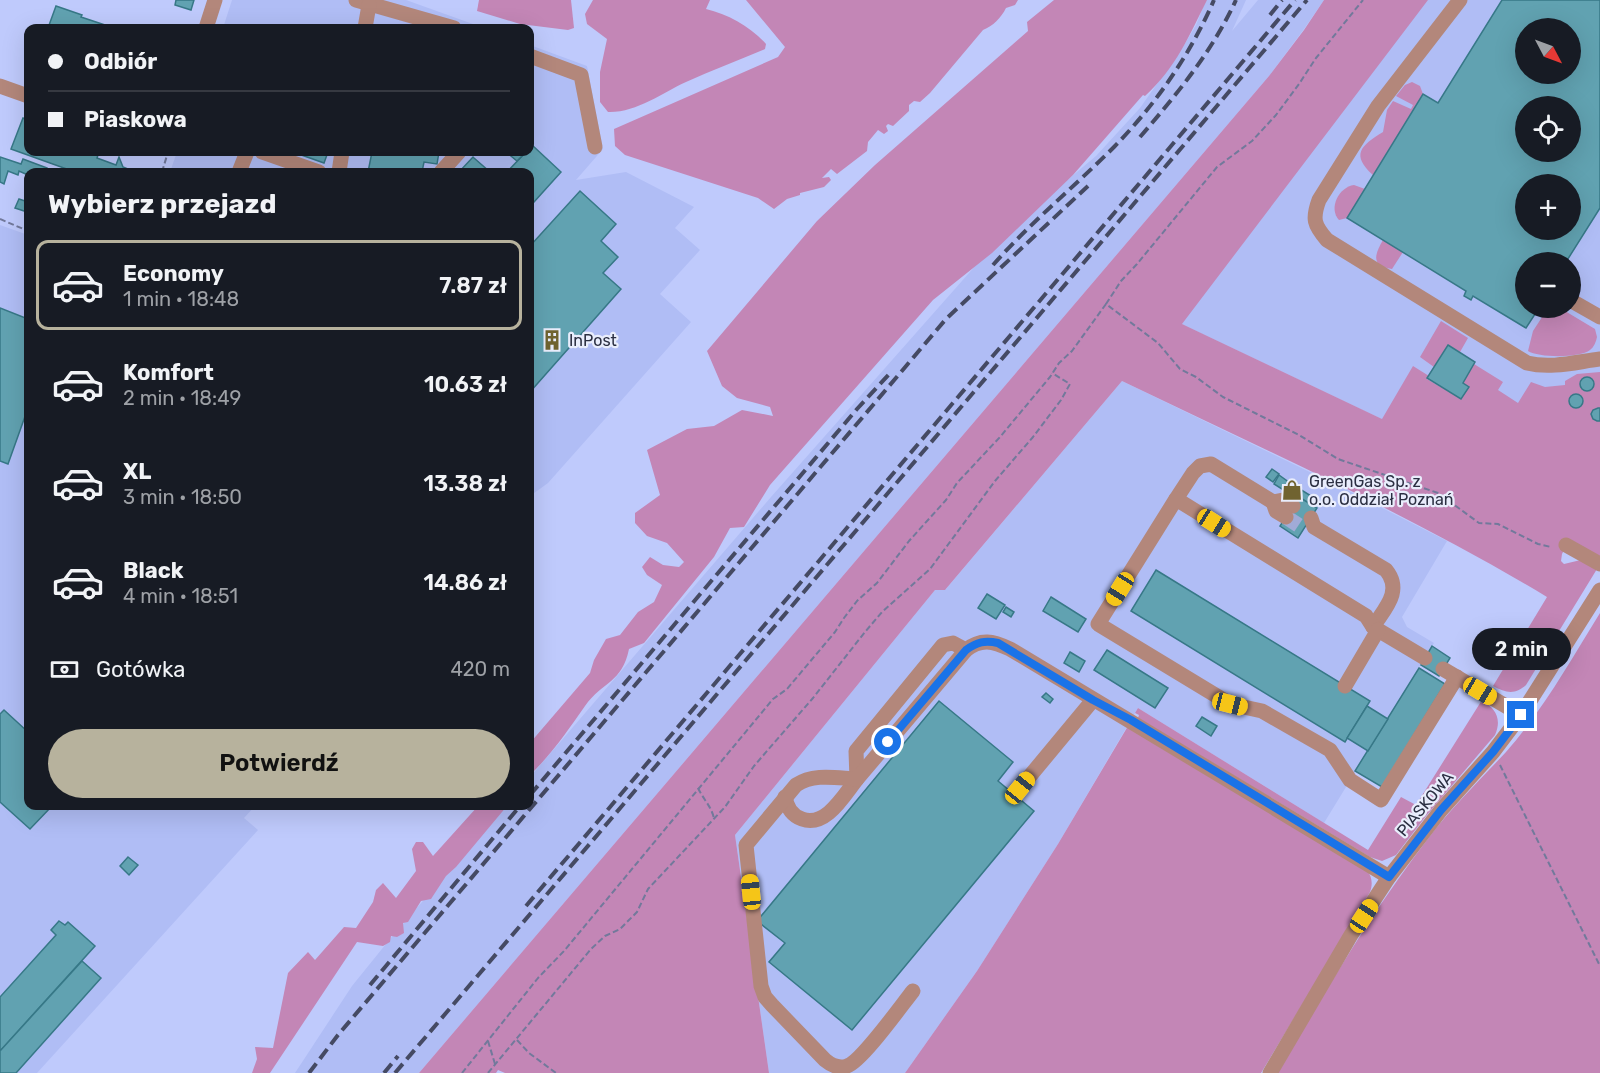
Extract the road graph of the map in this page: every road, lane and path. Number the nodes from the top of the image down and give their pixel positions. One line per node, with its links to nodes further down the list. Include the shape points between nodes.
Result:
1 (215, 0): 5 (street)
2 (1364, 0): 18 (path, via 1276,115 1252,141 1217,167)
3 (1460, 0): 21 (street, via 1378,106 1319,200 1314,214 1317,228 1327,240 1527,363 1540,366)
4 (362, 2): 6 (street); 7 (street)
5 (207, 24)
6 (365, 24)
7 (440, 24)
8 (534, 57): 11 (street, via 581,75)
9 (0, 86): 10 (street)
10 (24, 95)
11 (595, 147)
12 (270, 156): 14 (street)
13 (455, 156): 15 (street)
14 (295, 168)
15 (445, 168)
16 (0, 219): 17 (path)
17 (24, 229)
18 (1106, 304): 22 (path); 26 (path, via 1158,343 1180,369 1223,397 1338,459 1438,493 1479,523 1498,524 1538,544)
19 (1581, 306): 20 (street)
20 (1600, 317)
21 (1600, 359)
22 (1052, 373): 41 (path, via 787,689 773,699); 44 (path, via 1070,384 1033,437 930,569 882,612)
23 (1176, 499): 24 (street, via 1193,473 1200,466 1211,464 1273,502 1283,500); 29 (street, via 1366,616); 33 (street, via 1098,624 1230,704 1262,711 1330,750 1350,780 1381,800)
24 (1289, 512)
25 (1309, 524): 29 (street, via 1386,570 1392,578 1393,593)
26 (1566, 546): 27 (street)
27 (1600, 564)
28 (1600, 590): 36 (street, PIASKOWA)
29 (1376, 628): 31 (street); 34 (street)
30 (966, 650): 35 (street, via 976,643 998,643); 37 (street, via 953,643 943,645); 38 (street)
31 (1425, 658)
32 (1443, 669): 33 (street)
33 (1457, 677): 36 (street)
34 (1345, 686)
35 (1093, 700): 42 (street); 45 (street)
36 (1521, 715): 39 (street, PIASKOWA)
37 (873, 730): 38 (street); 40 (street, via 856,751)
38 (888, 742): 40 (street)
39 (1493, 752): 45 (street, PIASKOWA); 46 (path)
40 (858, 779): 43 (street, via 805,778); 43 (street, via 818,820 793,815)
41 (698, 788): 44 (path); 49 (path)
42 (1020, 788)
43 (785, 797): 47 (street, via 746,845 765,997 825,1060 841,1067 855,1062)
44 (714, 819): 48 (path, via 648,889 637,912 591,950)
45 (1389, 877): 54 (street, PIASKOWA)
46 (1600, 966)
47 (913, 991)
48 (517, 1040): 50 (path); 53 (path)
49 (488, 1041): 50 (path); 51 (path)
50 (495, 1065): 52 (path)
51 (462, 1073)
52 (488, 1073)
53 (556, 1073)
54 (1270, 1073)

